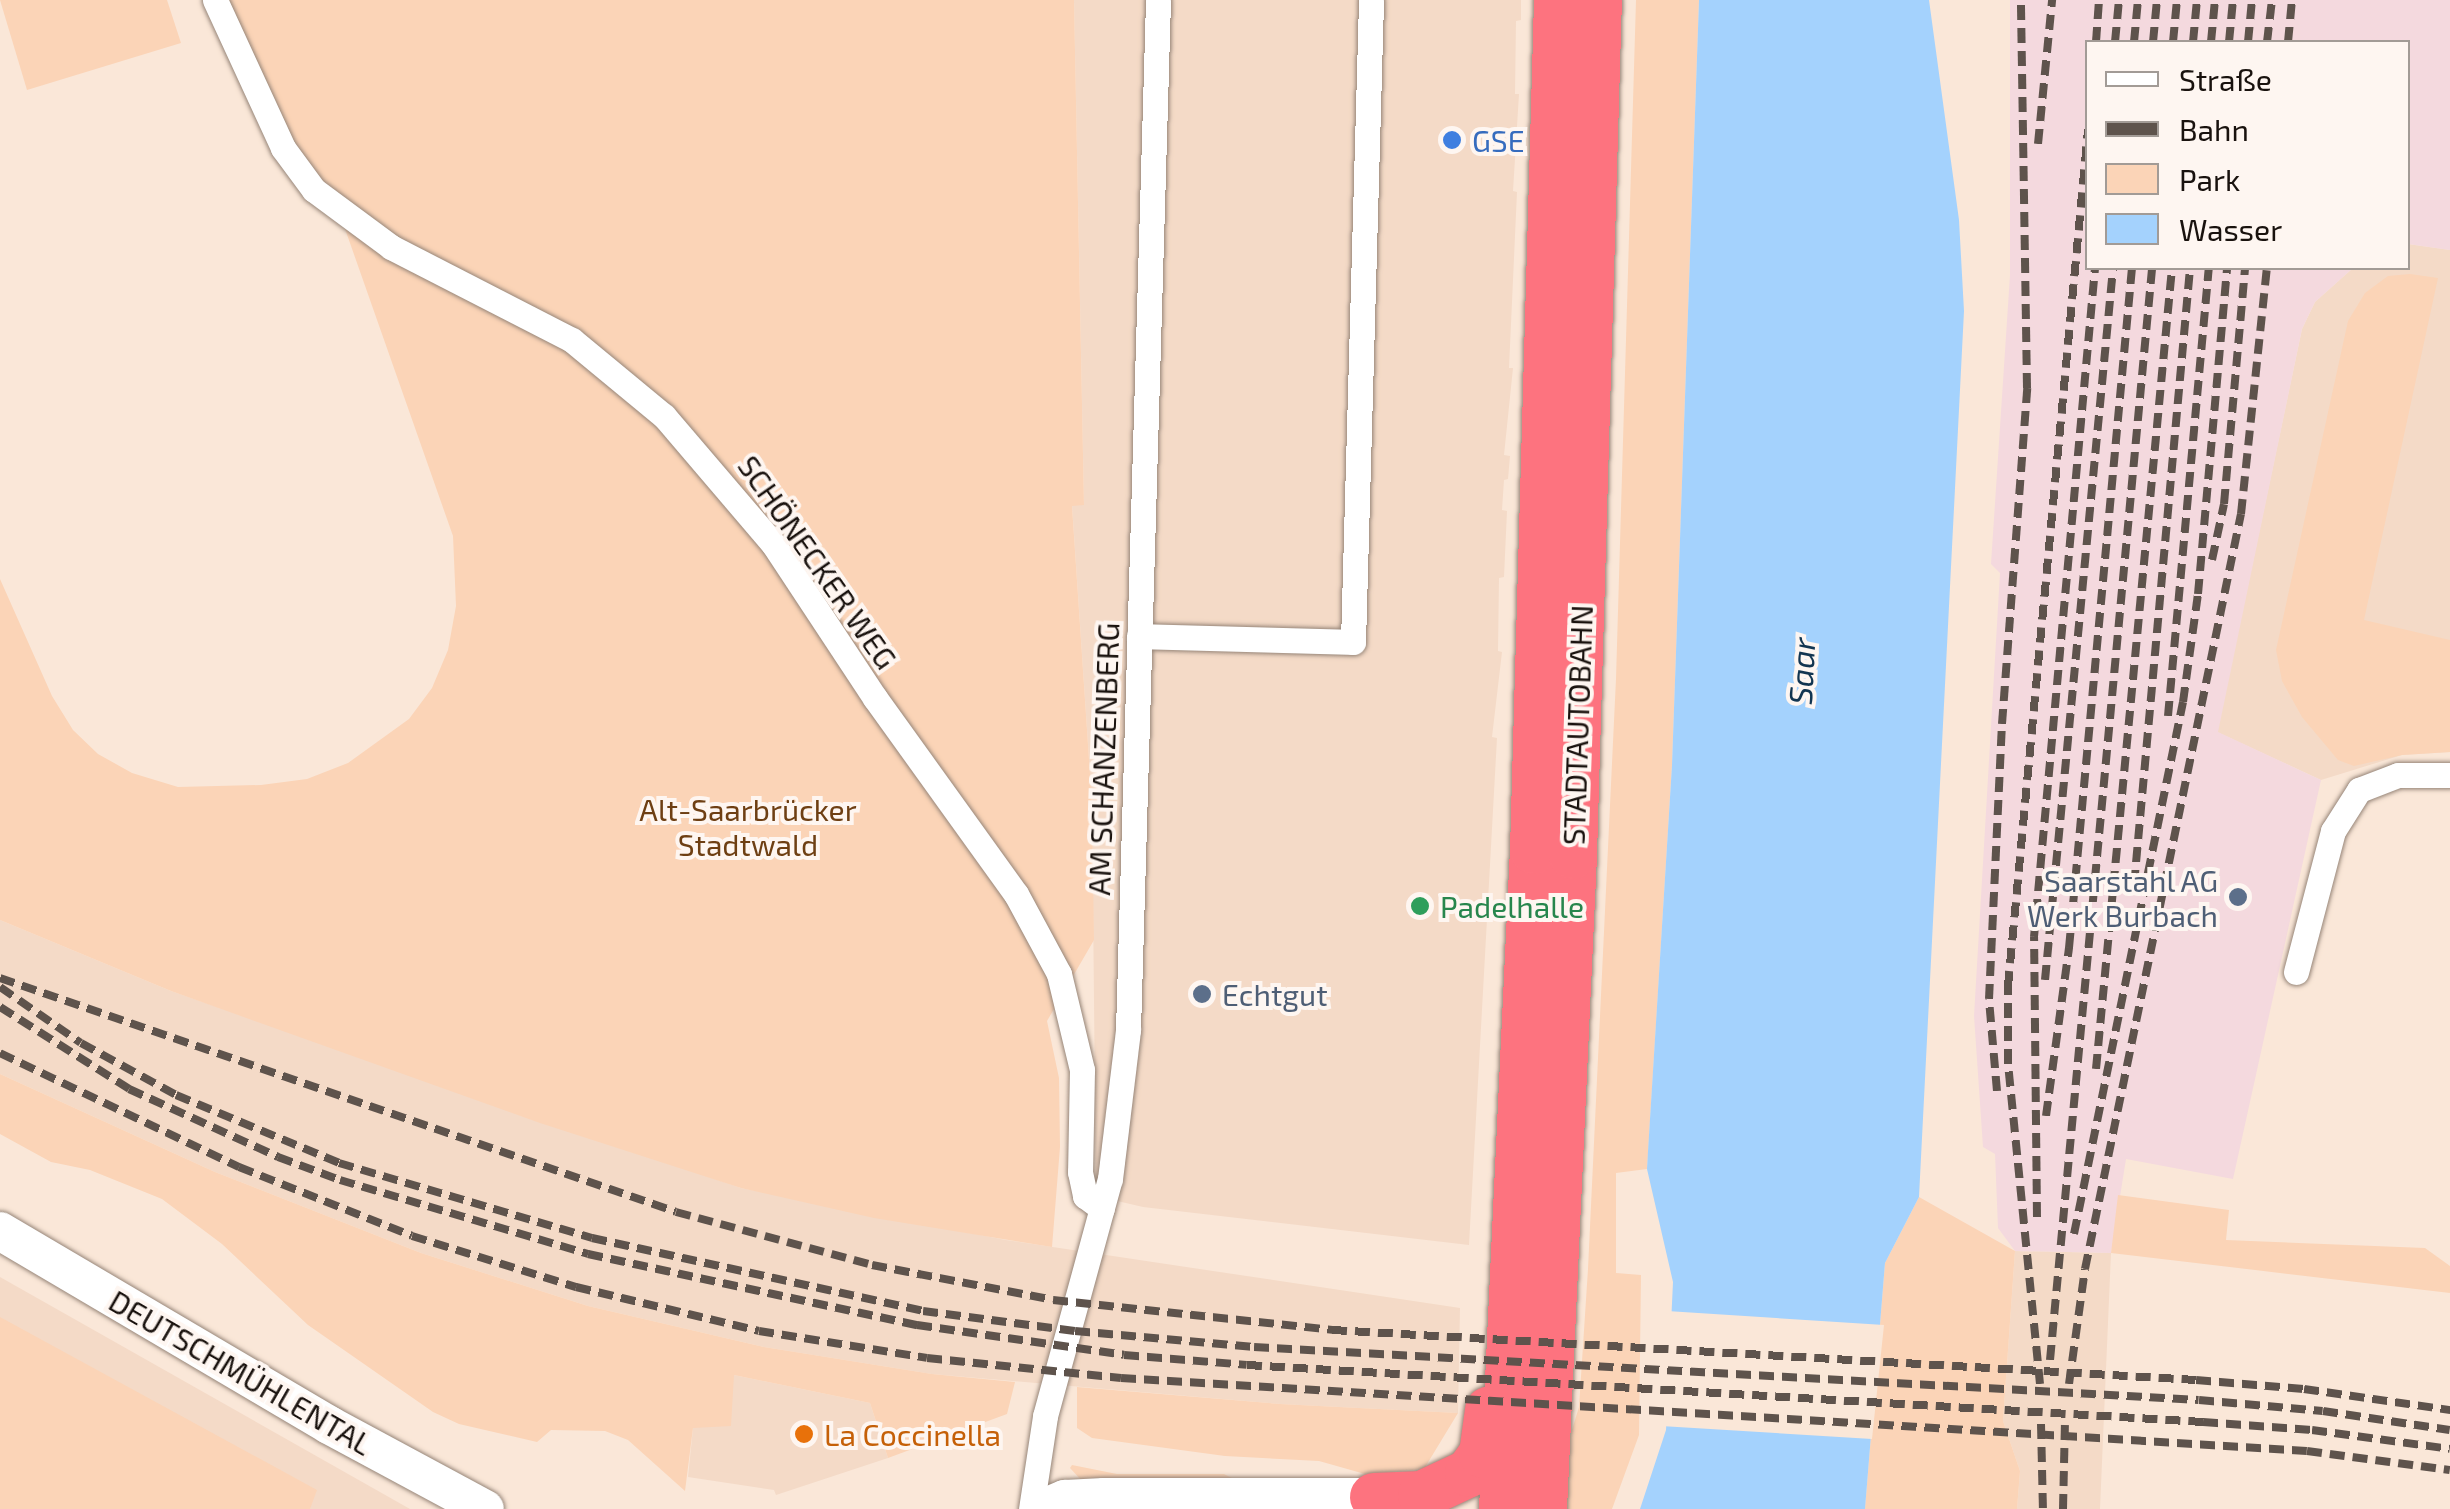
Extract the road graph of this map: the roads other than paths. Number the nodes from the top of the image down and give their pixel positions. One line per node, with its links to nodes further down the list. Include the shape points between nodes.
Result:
1 (215, 0): 10 (street, SCHÖNECKER WEG, via 283,148 314,190 391,248 572,340 664,416 774,545 1016,894 1059,974 1082,1070 1080,1172 1085,1196)
2 (1158, 0): 6 (street, AM SCHANZENBERG)
3 (1371, 0): 6 (street, via 1353,642)
4 (1558, 0): 9 (highway, STADTAUTOBAHN)
5 (1598, 0): 17 (highway, STADTAUTOBAHN, via 1573,834)
6 (1140, 636): 10 (street, AM SCHANZENBERG, via 1128,1030 1120,1122)
7 (2450, 775): 8 (street, via 2398,775 2359,790 2328,845)
8 (2296, 972)
9 (1520, 1189): 12 (highway, via 1496,1283 1484,1454 1470,1474 1442,1488); 16 (highway, STADTAUTOBAHN)
10 (1102, 1209): 14 (street, AM SCHANZENBERG, via 1045,1416)
11 (0, 1231): 13 (main road, DEUTSCHMÜHLENTAL)
12 (1347, 1501): 15 (main road, via 1245,1494 1104,1497 1065,1499)
13 (485, 1509)
14 (1031, 1509)
15 (1041, 1509)
16 (1504, 1509)
17 (1543, 1509)

